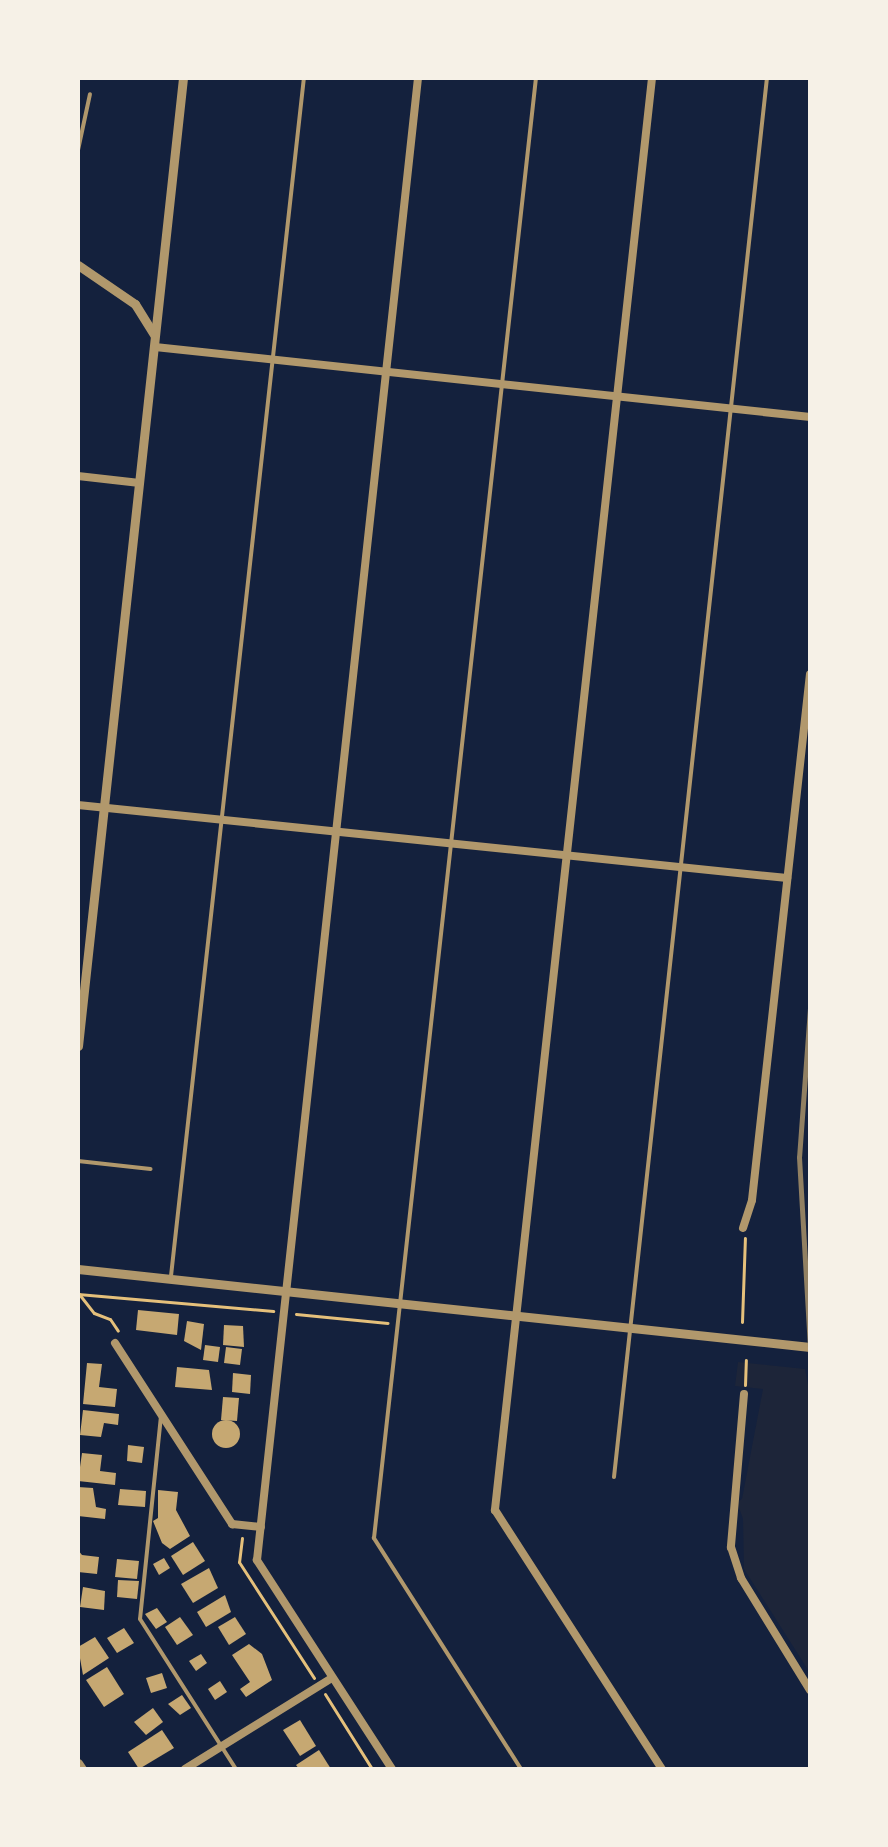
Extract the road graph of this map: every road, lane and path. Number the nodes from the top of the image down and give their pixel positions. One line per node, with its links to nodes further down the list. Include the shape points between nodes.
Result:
1 (183, 78): 10 (street)
2 (304, 78): 11 (lane)
3 (418, 78): 12 (street)
4 (536, 78): 13 (lane)
5 (652, 78): 14 (street)
6 (767, 78): 15 (lane)
7 (90, 94): 8 (lane)
8 (78, 150)
9 (78, 265): 10 (street, via 135,304)
10 (155, 342): 11 (street); 18 (street)
11 (271, 358): 12 (street); 22 (lane)
12 (387, 369): 13 (street); 23 (street)
13 (504, 384): 14 (street); 24 (lane)
14 (617, 396): 15 (street); 25 (street)
15 (734, 409): 16 (street); 26 (lane)
16 (810, 417)
17 (78, 476): 18 (street)
18 (140, 483): 21 (street)
19 (810, 674): 27 (street)
20 (78, 805): 21 (street)
21 (102, 807): 22 (street); 28 (street)
22 (222, 820): 23 (street); 33 (lane)
23 (335, 832): 24 (street); 34 (street)
24 (453, 844): 25 (street); 36 (lane)
25 (567, 856): 26 (street); 39 (street)
26 (681, 868): 27 (street); 43 (lane)
27 (787, 878): 31 (street, via 752,1200)
28 (78, 1046)
29 (78, 1161): 30 (lane)
30 (151, 1169)
31 (743, 1228): 41 (path, via 748,1250)
32 (78, 1269): 33 (street)
33 (171, 1280): 34 (street)
34 (288, 1293): 36 (street); 50 (street)
35 (78, 1294): 37 (path); 40 (path, via 94,1313)
36 (400, 1305): 39 (street); 42 (lane)
37 (271, 1311)
38 (303, 1315): 42 (path)
39 (516, 1317): 43 (street); 64 (street, via 495,1510)
40 (110, 1319)
41 (742, 1322)
42 (398, 1324): 63 (lane, via 374,1538)
43 (631, 1329): 45 (street); 49 (lane)
44 (115, 1343): 48 (street)
45 (810, 1347)
46 (746, 1360): 47 (path)
47 (744, 1394): 54 (street, via 731,1547 741,1578)
48 (162, 1414): 50 (street, via 232,1524); 56 (lane, via 140,1619)
49 (614, 1477)
50 (261, 1527): 53 (street, via 257,1560)
51 (242, 1538): 52 (path, via 239,1562)
52 (311, 1673)
53 (332, 1678): 56 (street); 62 (street)
54 (810, 1690)
55 (327, 1697): 61 (path)
56 (221, 1746): 59 (street); 60 (lane)
57 (78, 1763): 58 (street)
58 (82, 1769)
59 (185, 1769)
60 (236, 1769)
61 (372, 1769)
62 (392, 1769)
63 (521, 1769)
64 (662, 1769)

